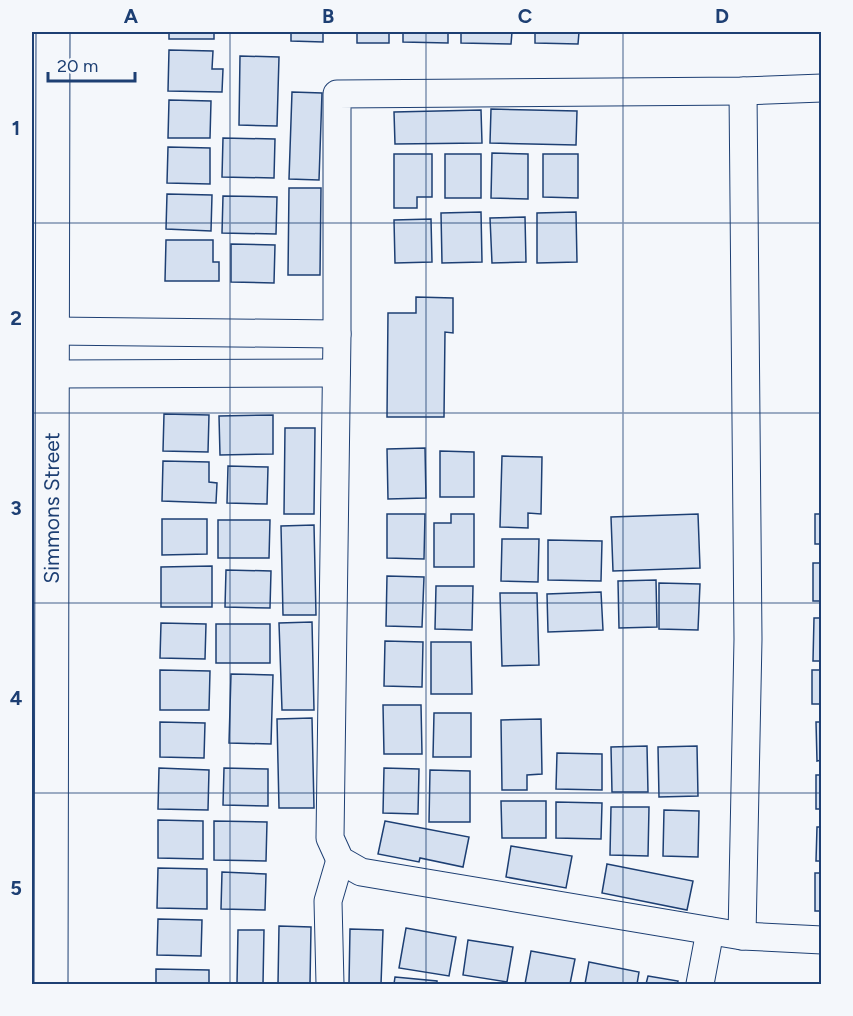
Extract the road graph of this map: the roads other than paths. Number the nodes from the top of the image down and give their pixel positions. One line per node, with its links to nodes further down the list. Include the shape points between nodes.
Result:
1 (53, 32): 4 (main road, Simmons Street)
2 (822, 88): 3 (street)
3 (743, 91): 5 (street, via 337,94); 10 (street, via 748,639)
4 (52, 331): 5 (street); 7 (main road, Simmons Street)
5 (337, 334): 6 (street)
6 (336, 373): 7 (street); 8 (street, via 330,838)
7 (54, 374): 12 (main road, Simmons Street)
8 (340, 860): 9 (street, via 361,872); 13 (street, via 328,901)
9 (710, 931): 10 (street); 14 (street)
10 (742, 936): 11 (street)
11 (822, 940)
12 (51, 984)
13 (330, 984)
14 (700, 984)

